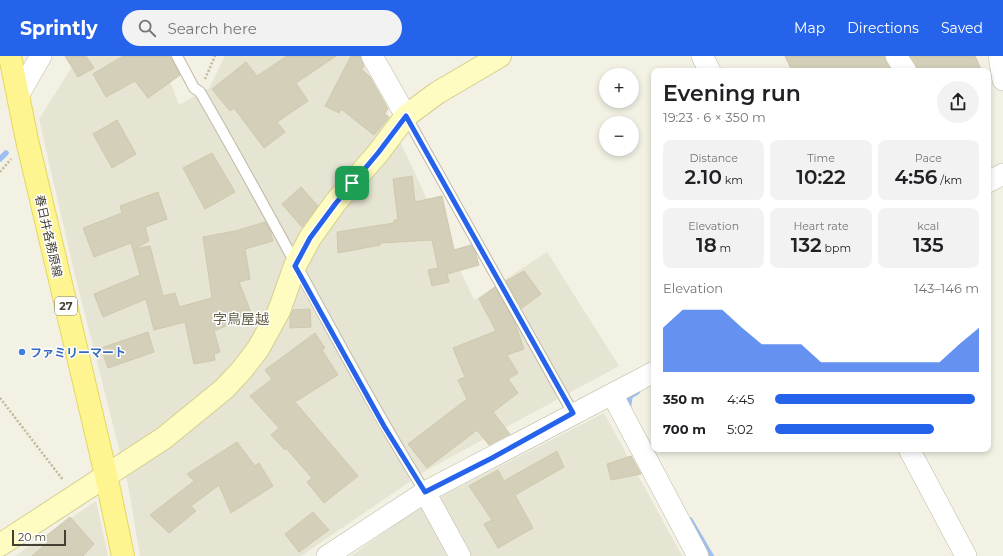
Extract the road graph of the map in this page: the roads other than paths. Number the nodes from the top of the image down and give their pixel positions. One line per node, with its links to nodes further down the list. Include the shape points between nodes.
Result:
1 (10, 56): 13 (main road, 春日井各務原線 / 27)
2 (41, 56): 13 (street)
3 (177, 56): 17 (lane, via 248,174)
4 (372, 56): 14 (street)
5 (500, 56): 14 (street, via 437,93)
6 (702, 56): 9 (street)
7 (896, 56): 10 (street)
8 (999, 56): 11 (street)
9 (708, 68)
10 (904, 68)
11 (1003, 80): 12 (street)
12 (991, 84)
13 (19, 94): 22 (main road, 春日井各務原線 / 27, via 26,140)
14 (406, 116): 17 (street, via 310,238); 20 (lane)
15 (1003, 174): 16 (street)
16 (991, 180)
17 (295, 266): 22 (street, via 279,311 258,349 224,390 164,438); 23 (lane, via 384,426)
18 (651, 374): 19 (street)
19 (612, 394): 20 (street); 28 (street)
20 (573, 413): 23 (street)
21 (911, 452): 29 (street)
22 (106, 475): 24 (street); 25 (main road, 春日井各務原線 / 27)
23 (425, 492): 26 (street); 27 (street)
24 (0, 545)
25 (123, 556)
26 (327, 556)
27 (460, 556)
28 (698, 556)
29 (966, 556)

